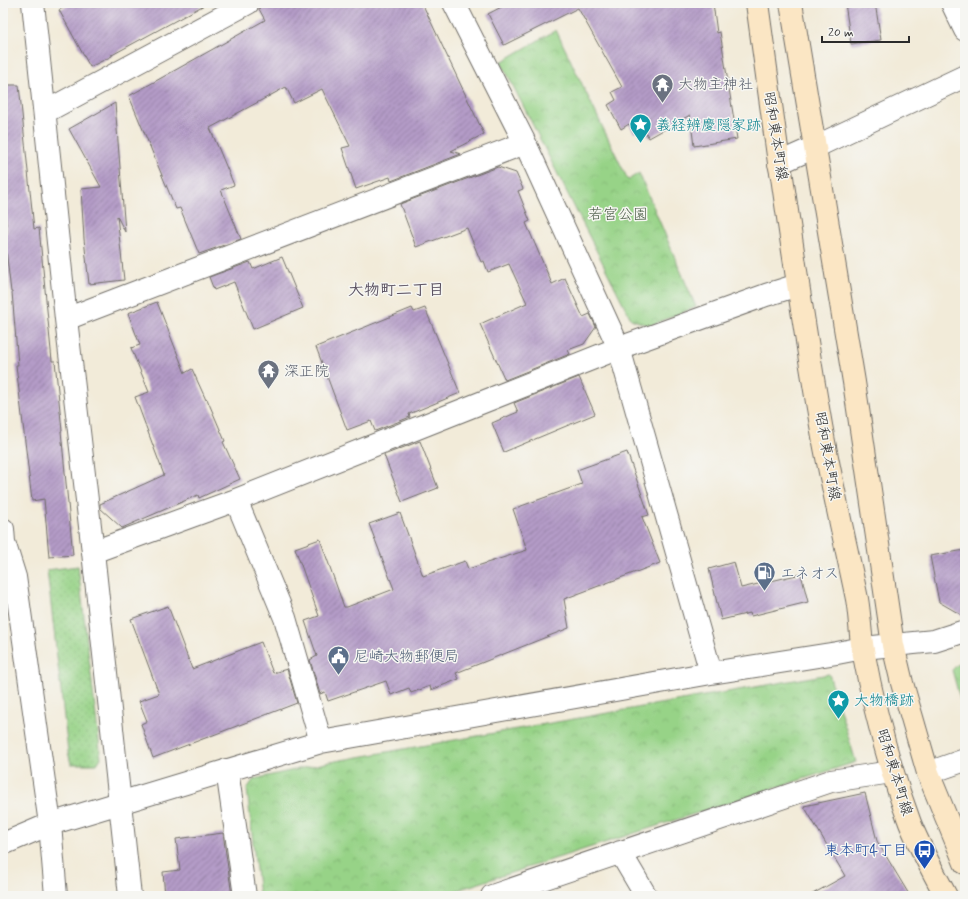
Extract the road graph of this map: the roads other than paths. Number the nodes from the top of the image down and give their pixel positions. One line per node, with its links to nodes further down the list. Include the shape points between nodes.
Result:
1 (33, 3): 9 (street)
2 (248, 3): 9 (street)
3 (454, 3): 10 (street)
4 (757, 3): 12 (main road, 昭和東本町線)
5 (791, 3): 11 (main road, 昭和東本町線)
6 (952, 3): 7 (street)
7 (965, 30)
8 (965, 76): 11 (street)
9 (45, 112): 14 (street)
10 (525, 143): 14 (street); 15 (street)
11 (815, 147): 12 (street); 20 (main road, 昭和東本町線)
12 (779, 163): 13 (main road, 昭和東本町線)
13 (798, 285): 15 (street); 21 (main road, 昭和東本町線, via 824,440 857,601)
14 (66, 319): 18 (street)
15 (619, 348): 16 (street); 22 (street)
16 (236, 500): 18 (street); 23 (street, via 285,618)
17 (3, 529): 29 (street, via 4,542 15,577)
18 (93, 552): 28 (street)
19 (965, 631): 20 (street, via 934,641)
20 (893, 645): 21 (street); 27 (main road, 昭和東本町線)
21 (863, 648): 22 (street); 26 (main road, 昭和東本町線)
22 (712, 673): 23 (street)
23 (321, 742): 25 (street)
24 (965, 760): 27 (street)
25 (227, 770): 28 (street); 35 (street)
26 (892, 772): 31 (street, via 831,781); 38 (main road, 昭和東本町線, via 910,824)
27 (928, 773): 32 (main road, 昭和東本町線)
28 (120, 802): 29 (street); 34 (street)
29 (50, 824): 30 (street); 33 (street)
30 (3, 844)
31 (620, 852): 36 (street); 37 (street)
32 (965, 863)
33 (56, 896)
34 (130, 896)
35 (245, 896)
36 (492, 896)
37 (646, 896)
38 (946, 896)

